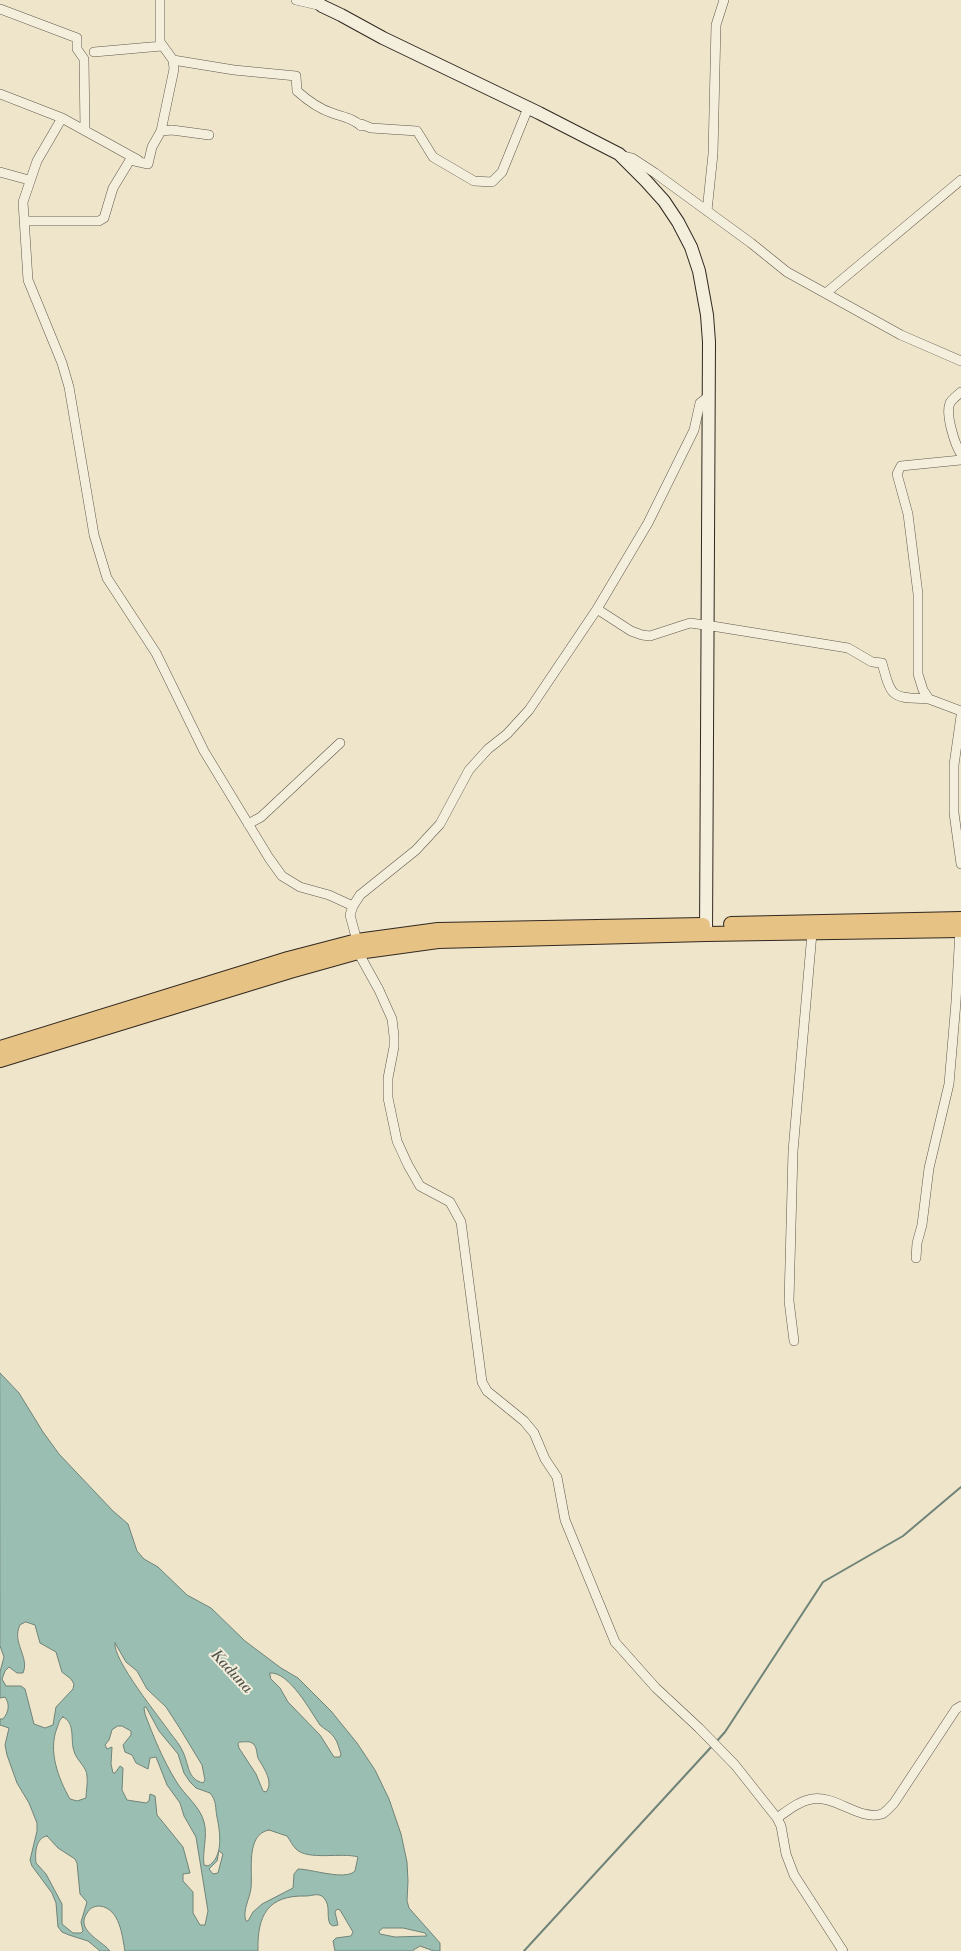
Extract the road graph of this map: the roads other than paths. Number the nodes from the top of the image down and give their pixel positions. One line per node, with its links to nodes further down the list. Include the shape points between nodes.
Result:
1 (160, 0): 6 (street, via 159,36)
2 (296, 0): 4 (street)
3 (724, 0): 20 (street, via 716,25 713,154)
4 (318, 3): 10 (main road, via 383,38)
5 (0, 10): 12 (street, via 77,38 77,49 84,59)
6 (162, 46): 7 (street); 8 (street)
7 (94, 52)
8 (173, 60): 10 (street, via 234,70 296,76 297,91 305,98 331,113 354,119 361,125 371,128 417,131 433,158 474,181 492,182 502,172); 13 (street, via 174,69)
9 (0, 94): 11 (street)
10 (528, 108): 15 (main road)
11 (62, 118): 12 (street); 18 (street)
12 (85, 130): 16 (street)
13 (161, 131): 14 (street); 16 (street, via 152,147)
14 (209, 135)
15 (619, 154): 20 (street, via 632,158); 25 (main road, via 664,201 691,247 699,271 707,315)
16 (148, 164): 21 (street, via 130,160 113,188 104,218 99,221)
17 (0, 172): 18 (street)
18 (29, 180): 21 (street, via 23,202)
19 (961, 180): 22 (street)
20 (707, 211): 22 (street, via 787,272)
21 (24, 221): 34 (street, via 28,280 62,363 69,387 94,535 107,578 156,654 204,751)
22 (826, 293): 23 (street, via 901,335)
23 (961, 360)
24 (961, 392): 26 (street, via 950,403 948,413)
25 (709, 396): 28 (street, via 700,403 691,437 648,524); 29 (main road)
26 (961, 454)
27 (961, 460): 30 (street, via 901,466 897,474 908,514 918,594 918,674)
28 (597, 609): 29 (street, via 631,631 642,635 650,636 690,623); 36 (street, via 529,710 469,770 440,824 416,850 360,895)
29 (708, 625): 30 (street, via 848,648 872,662 882,663 894,695 902,698); 38 (main road)
30 (929, 699): 31 (street)
31 (961, 711)
32 (961, 716): 35 (street, via 954,765 954,813)
33 (340, 743): 34 (street, via 261,817)
34 (248, 824): 36 (street, via 282,876 300,887 329,895)
35 (961, 864)
36 (353, 906): 40 (street, via 350,915)
37 (961, 927): 38 (main road); 39 (main road); 43 (street, via 948,1084 929,1168)
38 (706, 929): 39 (main road); 40 (main road)
39 (812, 933): 44 (street, via 793,1151 789,1301)
40 (358, 947): 41 (main road, via 288,959); 42 (main road, via 290,971); 46 (street, via 392,1019 394,1047 388,1078 388,1098 397,1141 420,1186 450,1202 461,1222 482,1382 487,1391 524,1421 534,1433 545,1459 558,1477 565,1520 615,1642 656,1688 734,1765)
41 (0, 1048)
42 (0, 1060)
43 (916, 1258)
44 (794, 1341)
45 (961, 1706): 46 (street, via 956,1709 894,1804 883,1813 871,1815 822,1799 812,1799 796,1805)
46 (777, 1818): 47 (street, via 794,1875)
47 (843, 1951)

